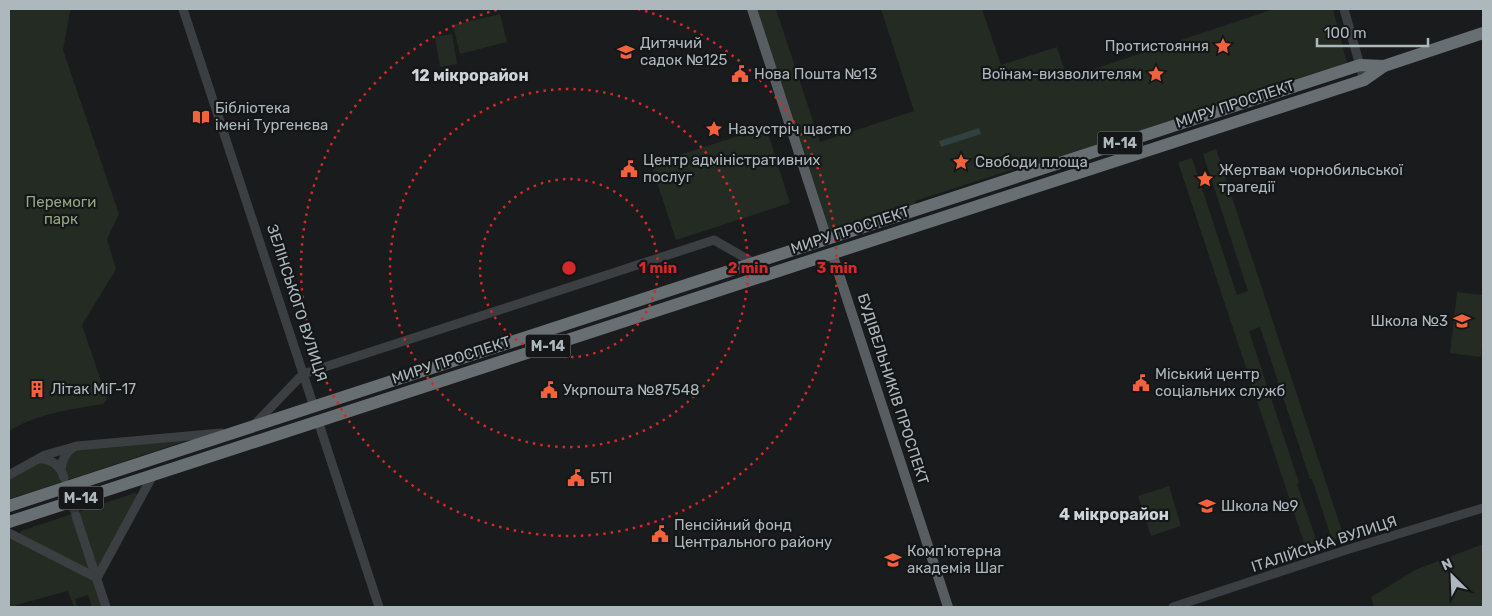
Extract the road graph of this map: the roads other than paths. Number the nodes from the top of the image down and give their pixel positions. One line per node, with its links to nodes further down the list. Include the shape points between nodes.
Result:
1 (183, 9): 11 (street, ЗЕЛІНСЬКОГО ВУЛИЦЯ)
2 (752, 9): 8 (main road, БУДІВЕЛЬНИКІВ ПРОСПЕКТ)
3 (1344, 9): 5 (street)
4 (1483, 33): 6 (highway, МИРУ ПРОСПЕКТ / М-14)
5 (1360, 65): 6 (highway, МИРУ ПРОСПЕКТ / М-14); 7 (street); 8 (highway, МИРУ ПРОСПЕКТ / М-14)
6 (1384, 66): 7 (highway, МИРУ ПРОСПЕКТ / М-14)
7 (1364, 80): 9 (highway, МИРУ ПРОСПЕКТ / М-14)
8 (827, 239): 9 (highway, БУДІВЕЛЬНИКІВ ПРОСПЕКТ); 10 (highway, МИРУ ПРОСПЕКТ / М-14)
9 (832, 253): 13 (highway, МИРУ ПРОСПЕКТ / М-14); 30 (main road, БУДІВЕЛЬНИКІВ ПРОСПЕКТ)
10 (754, 263): 11 (street, via 714,240); 12 (highway, МИРУ ПРОСПЕКТ / М-14)
11 (303, 374): 12 (street, ЗЕЛІНСЬКОГО ВУЛИЦЯ); 14 (street)
12 (314, 406): 13 (highway, ЗЕЛІНСЬКОГО ВУЛИЦЯ); 14 (highway, МИРУ ПРОСПЕКТ / М-14)
13 (318, 421): 19 (highway, МИРУ ПРОСПЕКТ / М-14); 29 (street, ЗЕЛІНСЬКОГО ВУЛИЦЯ)
14 (253, 426): 15 (highway, МИРУ ПРОСПЕКТ / М-14)
15 (238, 431): 16 (street); 22 (highway, МИРУ ПРОСПЕКТ / М-14)
16 (76, 446): 17 (street); 18 (street, via 64,457)
17 (35, 460): 18 (street, via 51,461); 20 (street)
18 (61, 469): 21 (street)
19 (153, 475): 25 (highway, МИРУ ПРОСПЕКТ / М-14); 27 (street)
20 (9, 476)
21 (64, 478)
22 (9, 506)
23 (1483, 508): 31 (street, ІТАЛІЙСЬКА ВУЛИЦЯ)
24 (76, 516): 27 (street)
25 (9, 522)
26 (9, 533): 27 (street)
27 (97, 578): 28 (street)
28 (106, 607)
29 (379, 607)
30 (948, 607)
31 (1173, 607)

